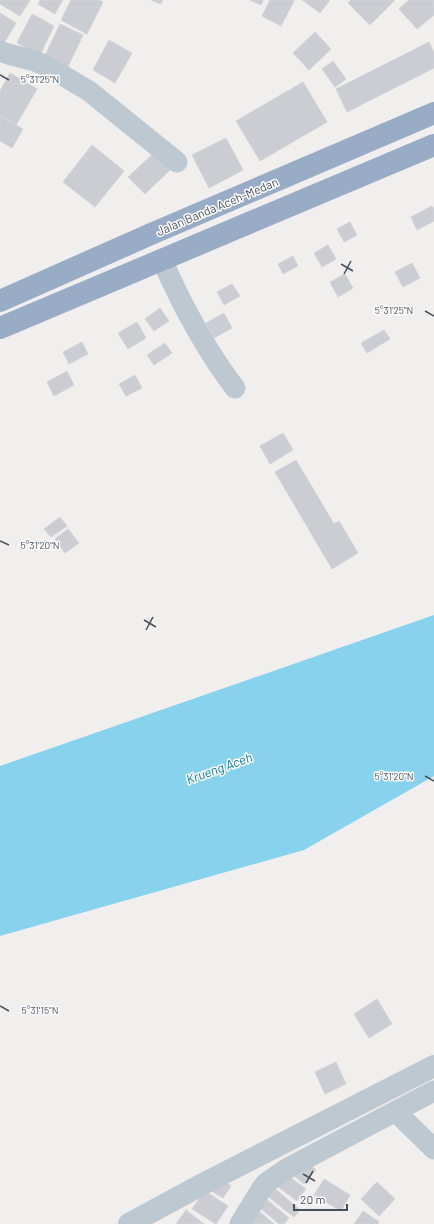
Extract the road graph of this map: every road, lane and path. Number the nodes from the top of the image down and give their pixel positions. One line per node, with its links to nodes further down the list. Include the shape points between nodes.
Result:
1 (0, 51): 4 (street, via 35,61 89,90)
2 (434, 113): 5 (highway, Jalan Banda Aceh-Medan)
3 (434, 145): 6 (highway)
4 (177, 162)
5 (151, 234): 6 (highway); 7 (highway, Jalan Banda Aceh-Medan)
6 (162, 260): 8 (highway); 9 (street, via 192,322)
7 (0, 301)
8 (0, 328)
9 (235, 388)
10 (434, 1066): 14 (street)
11 (434, 1091): 12 (street)
12 (396, 1112): 13 (street); 15 (street, via 315,1153 266,1183)
13 (434, 1149)
14 (129, 1224)
15 (240, 1224)

